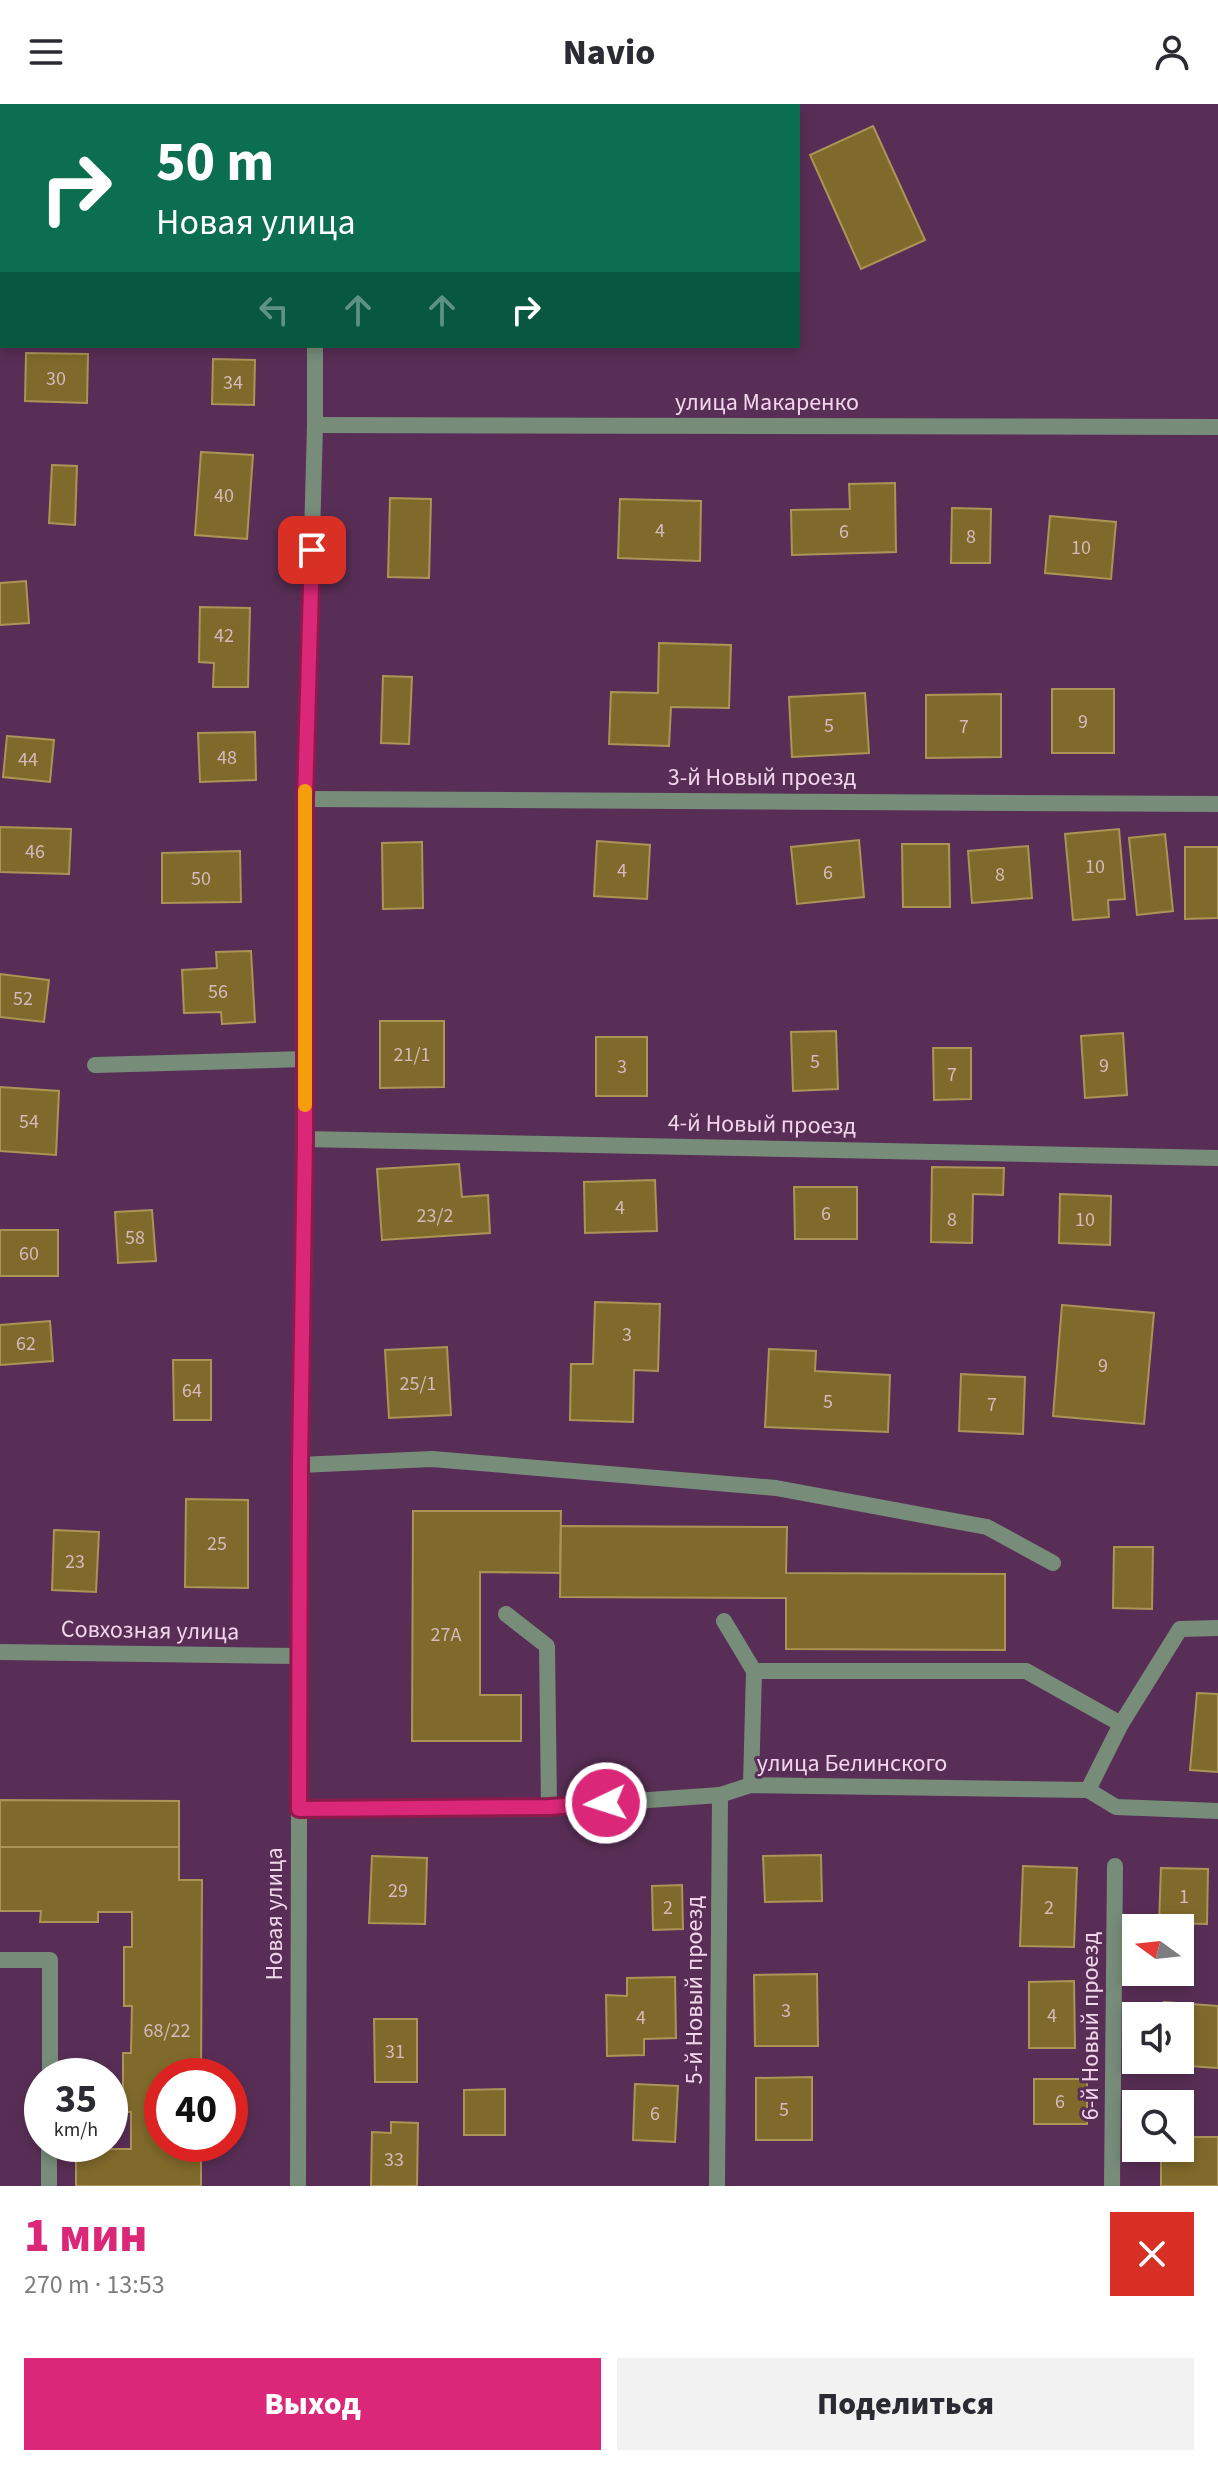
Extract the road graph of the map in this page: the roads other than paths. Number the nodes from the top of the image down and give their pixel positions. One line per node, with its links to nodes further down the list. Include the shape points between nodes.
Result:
1 (315, 348): 2 (street, Новая улица)
2 (315, 425): 3 (street, улица Макаренко); 4 (street, Новая улица)
3 (1218, 427)
4 (305, 799): 5 (street, 3-й Новый проезд); 6 (street, Новая улица)
5 (1218, 804)
6 (305, 1059): 7 (street); 8 (street, Новая улица)
7 (95, 1065)
8 (305, 1139): 9 (street, 4-й Новый проезд); 10 (street, Новая улица)
9 (1218, 1158)
10 (300, 1465): 11 (street, via 432,1459 776,1488 987,1527); 16 (street, Новая улица)
11 (1053, 1563)
12 (506, 1614): 22 (street, via 547,1646)
13 (724, 1621): 17 (street)
14 (1218, 1628): 18 (street, via 1180,1629)
15 (0, 1652): 16 (street, Совхозная улица)
16 (300, 1656): 23 (street, Новая улица)
17 (754, 1671): 18 (street, via 1026,1671); 19 (street)
18 (1121, 1724): 20 (street)
19 (751, 1785): 20 (street, улица Белинского); 21 (street, улица Белинского)
20 (1088, 1790): 24 (street, via 1116,1807)
21 (720, 1795): 22 (street, улица Белинского); 31 (street, 5-й Новый проезд)
22 (549, 1807): 23 (street, улица Белинского)
23 (299, 1809): 30 (street, Новая улица)
24 (1218, 1811)
25 (1115, 1866): 32 (street, 6-й Новый проезд)
26 (0, 1960): 27 (street, via 50,1960)
27 (50, 2058)
28 (49, 2162): 29 (street)
29 (49, 2186)
30 (298, 2186)
31 (717, 2186)
32 (1112, 2186)

